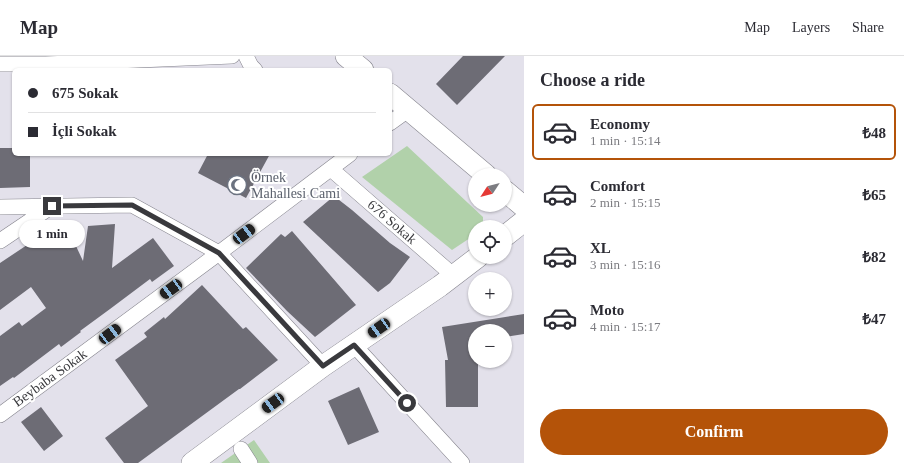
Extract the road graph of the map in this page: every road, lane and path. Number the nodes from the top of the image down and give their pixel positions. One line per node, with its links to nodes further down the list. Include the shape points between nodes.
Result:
1 (232, 56): 4 (street)
2 (246, 56): 5 (street)
3 (346, 56): 6 (street)
4 (0, 64)
5 (253, 68)
6 (361, 68)
7 (392, 96): 8 (street)
8 (408, 110): 9 (street); 12 (street)
9 (392, 122)
10 (344, 156): 11 (street, Beybaba Sokak)
11 (331, 168): 20 (street, Beybaba Sokak); 22 (street, 676 Sokak)
12 (478, 168)
13 (512, 197): 16 (street)
14 (0, 206): 15 (street)
15 (52, 206): 19 (street); 20 (street, via 132,205)
16 (524, 207)
17 (524, 220): 18 (street)
18 (512, 230)
19 (0, 241)
20 (219, 253): 24 (street); 25 (street, Beybaba Sokak)
21 (469, 264): 22 (street)
22 (454, 276): 23 (street)
23 (354, 345): 24 (street); 29 (street)
24 (323, 366): 27 (street)
25 (0, 415)
26 (241, 448): 28 (street)
27 (192, 463)
28 (250, 463)
29 (462, 463)

